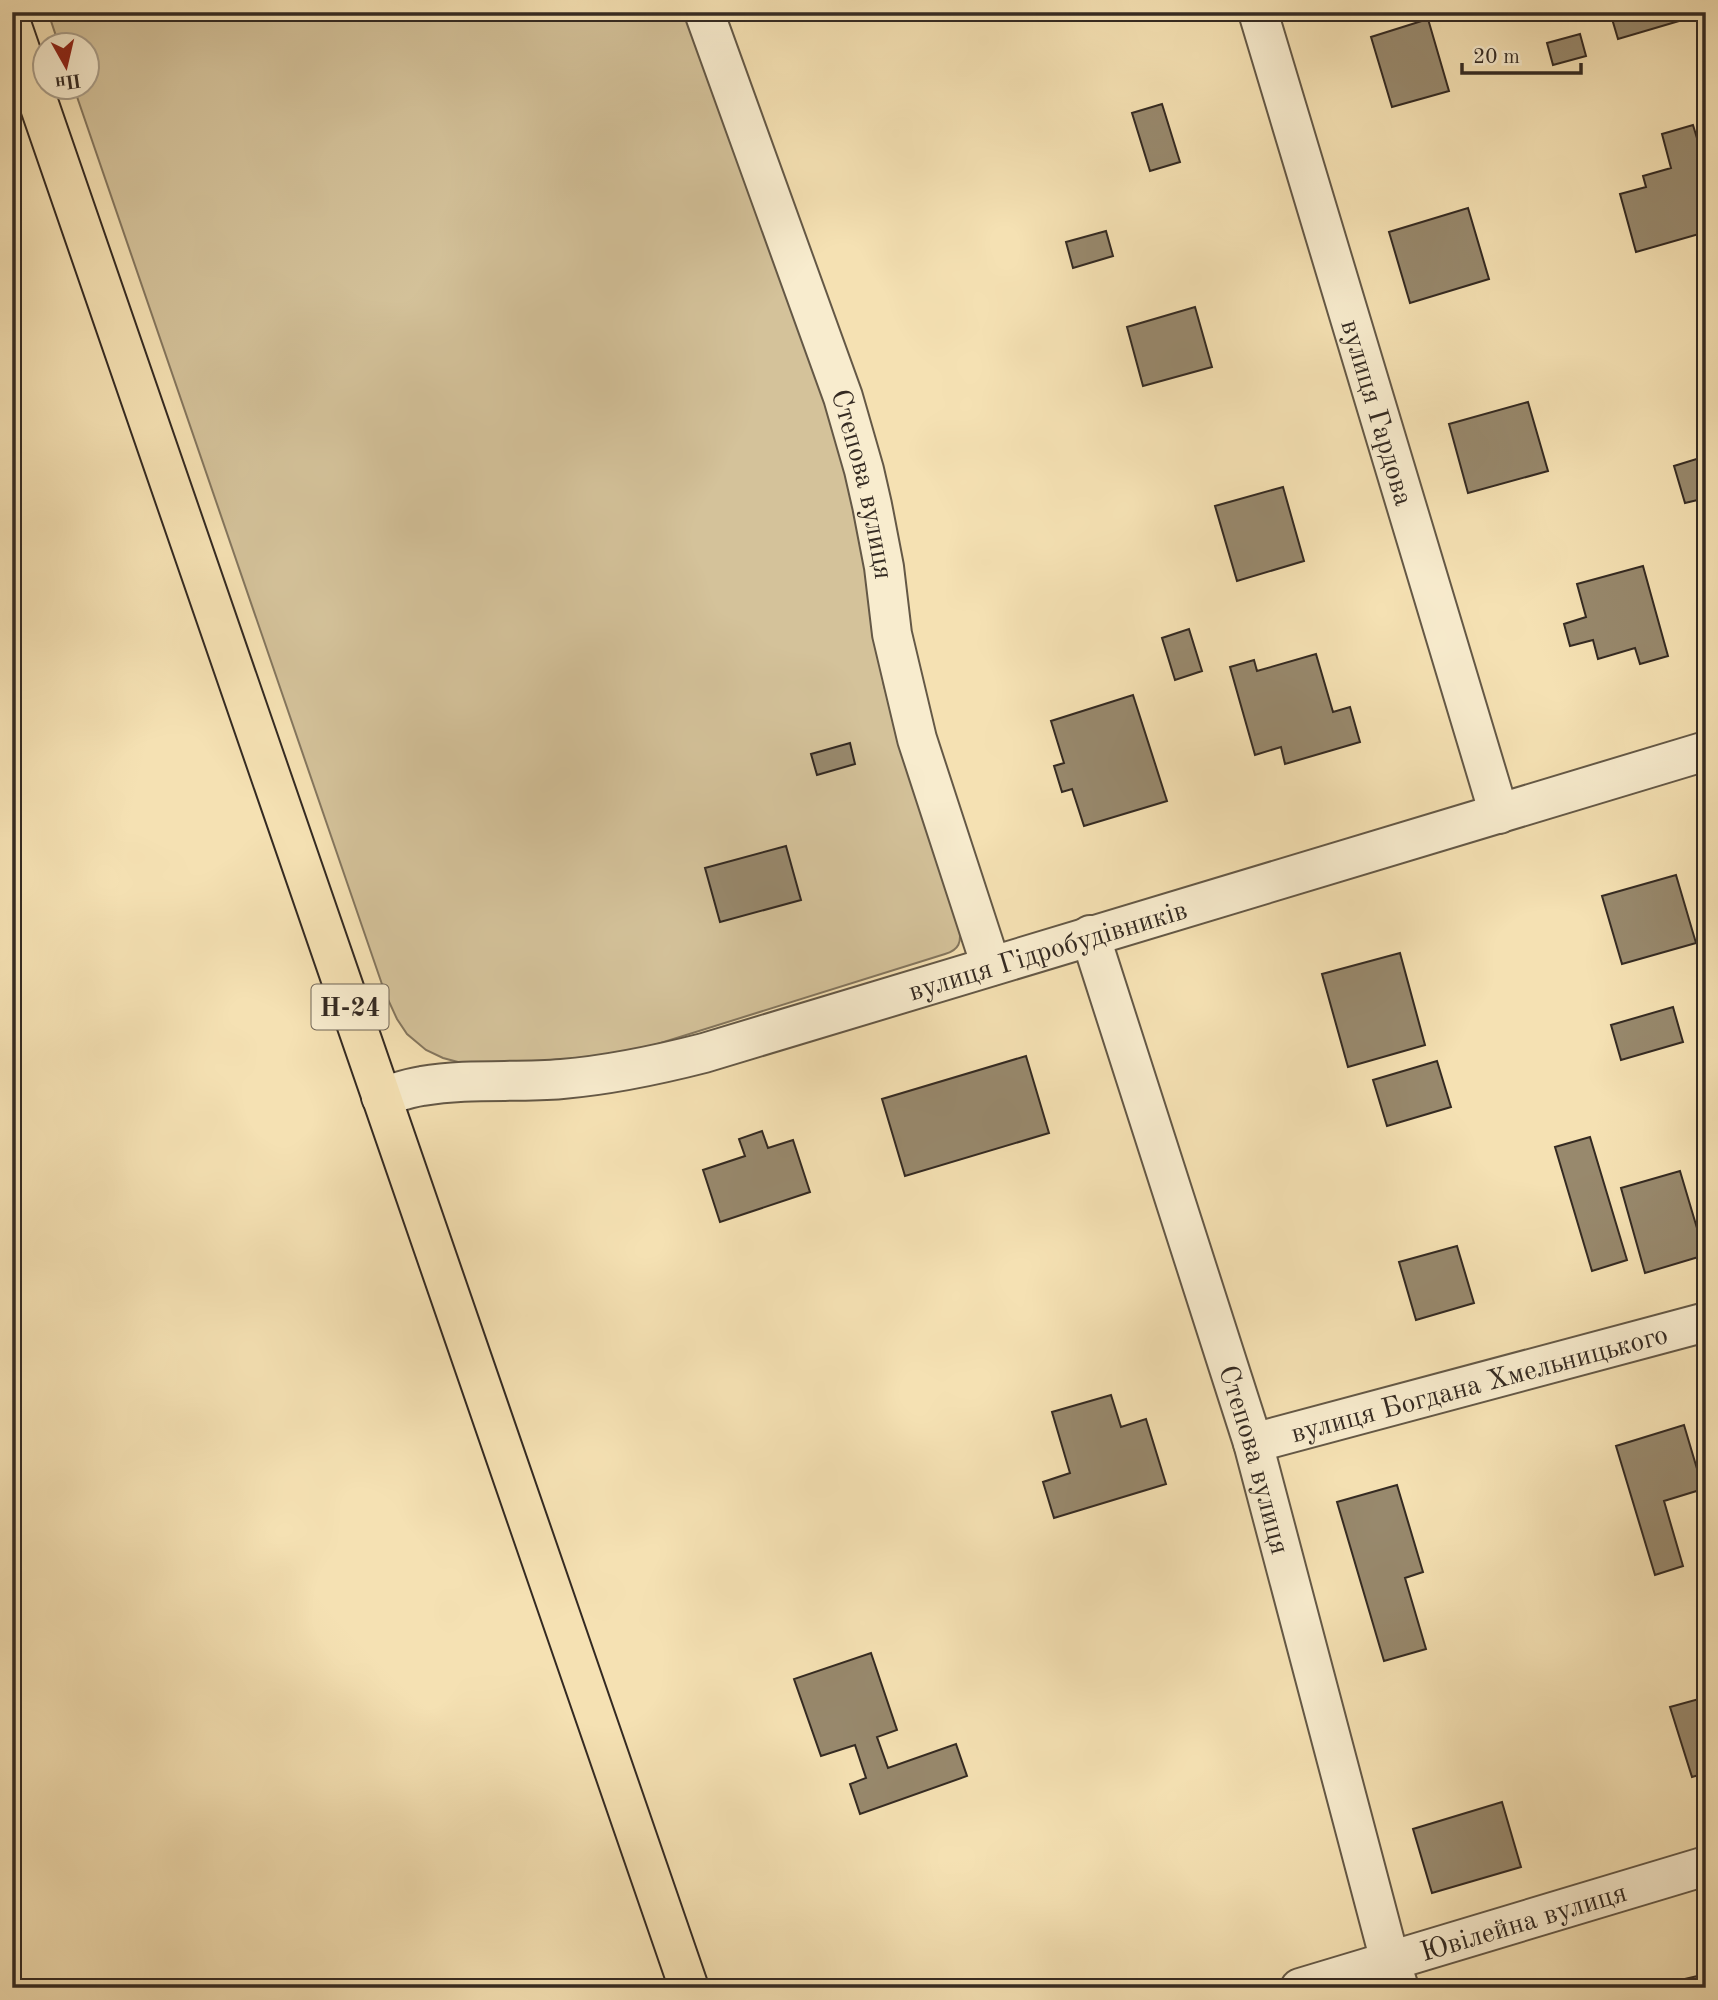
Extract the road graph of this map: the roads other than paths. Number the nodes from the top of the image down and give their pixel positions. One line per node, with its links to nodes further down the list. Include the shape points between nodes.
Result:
1 (704, 12): 7 (street, Степова вулиця, via 843,397 872,505 892,634 914,729)
2 (1258, 12): 5 (street, вулиця Гардова)
3 (12, 26): 8 (main road, Н-24)
4 (1706, 751): 5 (street, вулиця Гідробудівників)
5 (1499, 814): 6 (street, вулиця Гідробудівників)
6 (1090, 935): 7 (street, вулиця Гідробудівників); 10 (street, Степова вулиця)
7 (991, 966): 8 (street, вулиця Гідробудівників, via 659,1065 561,1079 421,1086)
8 (381, 1097): 13 (main road, Н-24)
9 (1706, 1322): 10 (street, вулиця Богдана Хмельницького)
10 (1253, 1443): 12 (street, Степова вулиця)
11 (1706, 1866): 12 (street, Ювілейна вулиця)
12 (1395, 1974): 14 (street, Ювілейна вулиця)
13 (689, 1988)
14 (1300, 1988)

